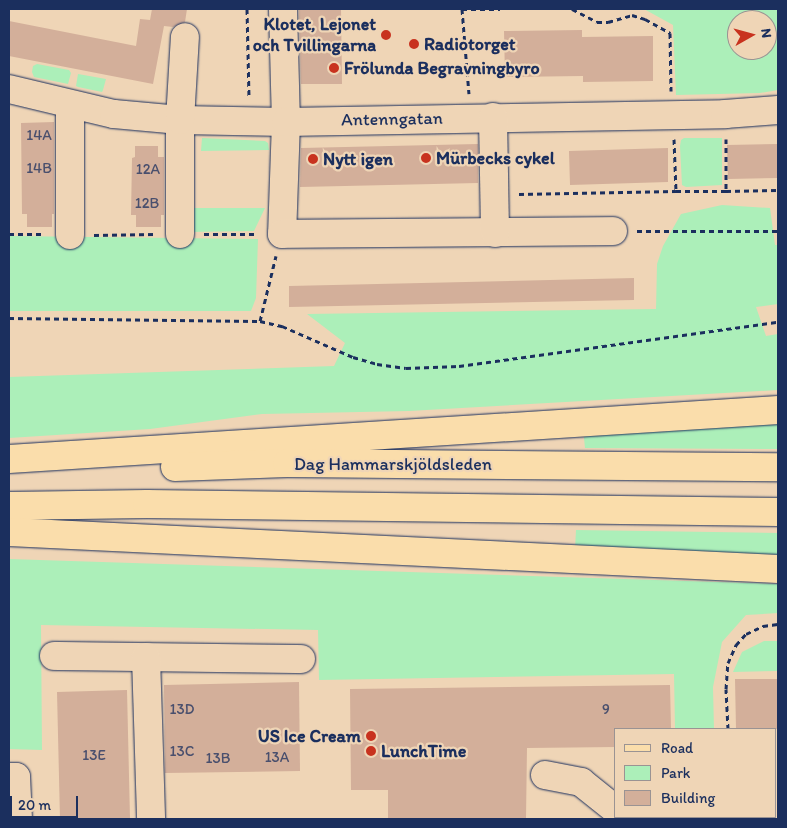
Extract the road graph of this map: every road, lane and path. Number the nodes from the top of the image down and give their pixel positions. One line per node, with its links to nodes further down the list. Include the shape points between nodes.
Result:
1 (247, 9): 14 (path)
2 (283, 9): 15 (street)
3 (462, 9): 4 (path); 12 (path)
4 (500, 9)
5 (572, 9): 11 (path, via 597,22 632,15 670,33)
6 (185, 37): 13 (street)
7 (9, 89): 8 (street, Antenngatan)
8 (70, 106): 13 (street, Antenngatan); 26 (street)
9 (778, 110): 10 (street, Antenngatan)
10 (726, 114): 11 (street, Antenngatan); 18 (path)
11 (672, 116): 12 (street, Antenngatan); 17 (path)
12 (482, 117): 15 (street, Antenngatan); 19 (street)
13 (180, 120): 14 (street, Antenngatan); 24 (street)
14 (249, 121): 15 (street, Antenngatan)
15 (286, 122): 25 (street)
16 (778, 190): 18 (path)
17 (676, 191): 18 (path); 19 (path)
18 (726, 191)
19 (494, 194): 22 (street)
20 (614, 231): 21 (path); 22 (street)
21 (778, 231)
22 (495, 233): 25 (street)
23 (9, 234): 26 (path)
24 (180, 234): 25 (path); 26 (path)
25 (282, 234): 28 (path)
26 (70, 235)
27 (9, 318): 28 (path)
28 (260, 321): 29 (path, via 282,326 353,357 406,368 459,366)
29 (778, 322)
30 (778, 410): 31 (main road)
31 (9, 459)
32 (778, 467): 33 (main road, Dag Hammarskjöldsleden, via 287,463)
33 (9, 472)
34 (9, 506): 35 (main road, via 148,504)
35 (778, 512)
36 (9, 532): 37 (main road)
37 (778, 569)
38 (778, 624): 42 (path, via 763,626 746,634 736,645 728,663)
39 (54, 656): 40 (street)
40 (146, 657): 41 (street); 47 (street)
41 (301, 659)
42 (728, 728)
43 (545, 775): 45 (street, via 581,782)
44 (9, 777): 46 (street, via 16,777)
45 (614, 808)
46 (18, 819)
47 (150, 819)

